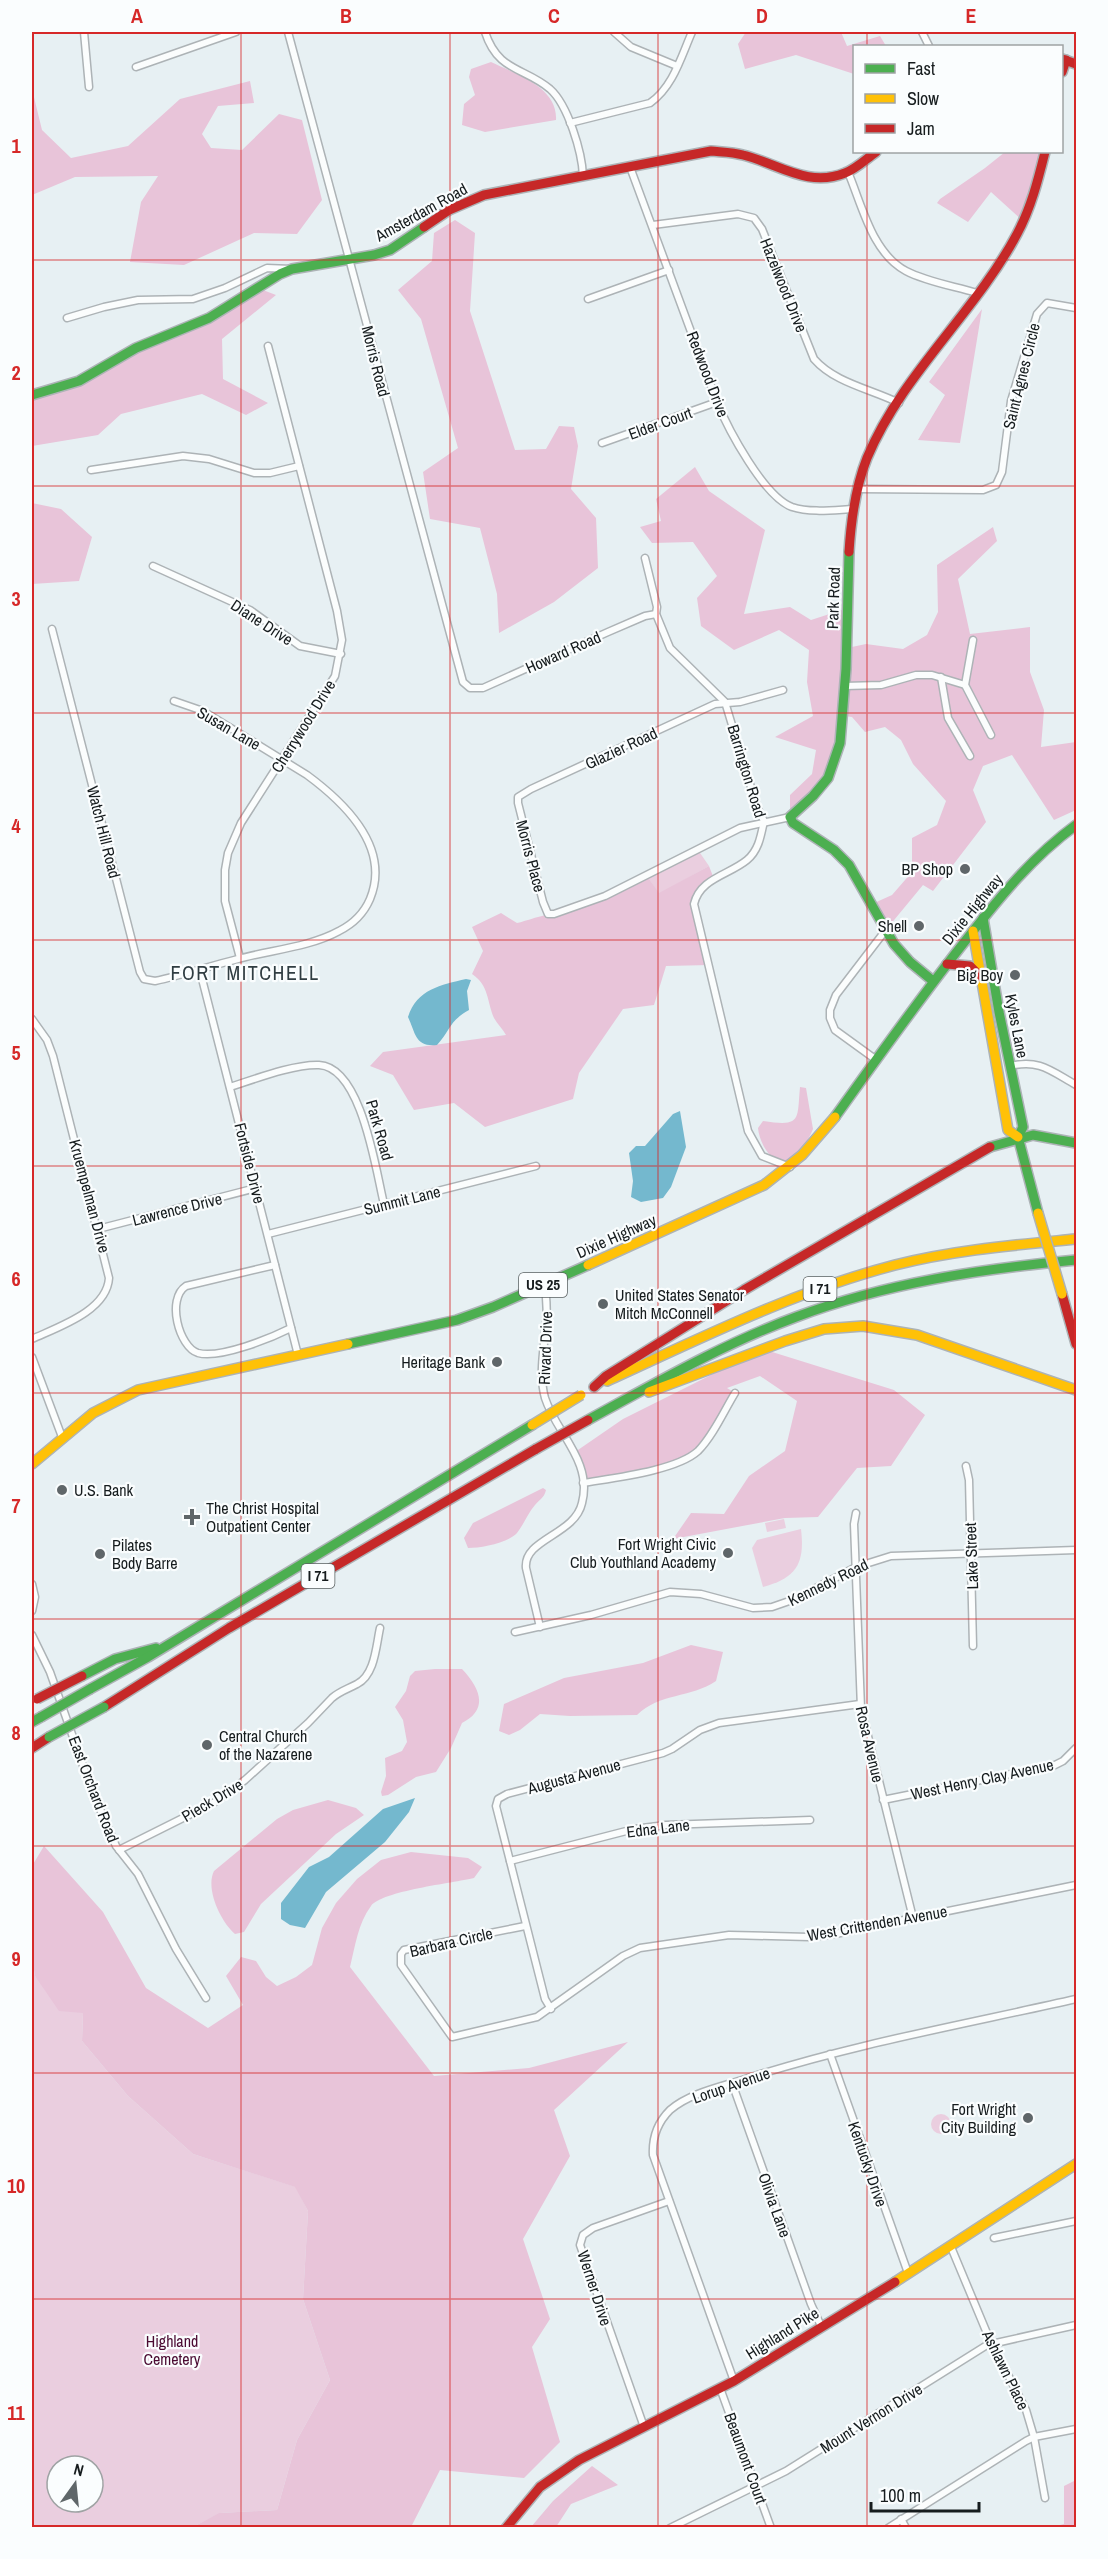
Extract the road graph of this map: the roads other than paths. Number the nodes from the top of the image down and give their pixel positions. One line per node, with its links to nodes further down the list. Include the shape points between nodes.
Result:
1 (84, 32): 11 (street)
2 (236, 32): 10 (street)
3 (288, 32): 19 (street, Morris Road)
4 (485, 32): 12 (street, via 503,62 550,89 563,105)
5 (614, 32): 9 (street, via 631,47)
6 (692, 32): 9 (street)
7 (1064, 60): 8 (main road)
8 (1077, 64)
9 (677, 66): 12 (street, via 668,86 650,103)
10 (136, 67)
11 (89, 87)
12 (570, 123): 17 (street)
13 (875, 153): 16 (main road, Amsterdam Road)
14 (1045, 153): 22 (main road, Park Road, via 1024,222)
15 (630, 167): 16 (main road, Amsterdam Road, via 711,151 729,152 797,176 830,178); 17 (main road, Amsterdam Road); 18 (street, Redwood Drive)
16 (848, 172): 22 (street, via 886,256 906,271)
17 (583, 176): 19 (main road, Amsterdam Road, via 471,199 390,250)
18 (653, 225): 21 (street, Redwood Drive); 30 (street, Hazelwood Drive, via 738,214 754,218 762,229 814,359 835,376)
19 (349, 258): 20 (main road, Amsterdam Road); 45 (street, Morris Road, via 461,676)
20 (292, 269): 25 (street, via 267,268 193,299 138,300); 28 (main road, Amsterdam Road, via 255,287 209,318 136,348 80,381)
21 (669, 270): 23 (street); 29 (street, Redwood Drive)
22 (977, 293): 30 (main road, Park Road)
23 (588, 299)
24 (1077, 308): 34 (street, Saint Agnes Circle, via 1047,303 1036,314 1011,401 1002,472 996,485 983,490)
25 (67, 318)
26 (267, 346): 32 (street, Cherrywood Drive)
27 (32, 386): 28 (street)
28 (36, 394)
29 (717, 402): 31 (street, Elder Court); 35 (street, Redwood Drive, via 730,432 783,503 806,510)
30 (899, 403): 34 (main road, Park Road, via 876,440)
31 (602, 444)
32 (299, 466): 33 (street, via 254,473 209,459 183,456); 41 (street, Cherrywood Drive, via 342,631)
33 (91, 470)
34 (857, 489): 35 (main road, Park Road)
35 (852, 509): 44 (main road, Park Road)
36 (645, 558): 38 (street, Barrington Road)
37 (153, 566): 41 (street, Diane Drive, via 250,610 300,646)
38 (656, 614): 45 (street, Howard Road, via 483,688); 48 (street, Barrington Road, via 670,648)
39 (52, 628): 61 (street, Watch Hill Road, via 140,972 144,979 154,981)
40 (974, 640): 43 (street)
41 (341, 654): 51 (street, Cherrywood Drive, via 335,676)
42 (941, 677): 43 (street); 44 (street, via 916,675 881,685); 50 (street, via 948,718)
43 (965, 686): 49 (street)
44 (845, 687): 53 (main road, Park Road, via 835,767 819,792)
45 (470, 688)
46 (783, 690): 48 (street, Glazier Road)
47 (174, 701): 51 (street, Susan Lane, via 203,711)
48 (726, 702): 52 (street, Glazier Road); 54 (street, Barrington Road)
49 (991, 735)
50 (970, 756)
51 (282, 760): 59 (street, Cherrywood Drive, via 241,823 228,853 225,901); 59 (street, via 322,786 367,837 375,860 374,888 362,914 340,931)
52 (518, 797): 54 (street, Morris Place, via 522,826 548,914 605,896 740,828)
53 (790, 817): 54 (street); 57 (main road, via 849,865)
54 (764, 821): 72 (street, Barrington Road, via 755,851 702,888 694,904 748,1131 762,1156)
55 (1077, 825): 56 (main road, Dixie Highway / US 25, via 1031,861)
56 (983, 918): 58 (main road, Dixie Highway / US 25); 66 (main road, Kyles Lane)
57 (885, 931): 63 (main road); 65 (street, via 836,995 830,1010 835,1030)
58 (973, 931): 60 (main road, Dixie Highway / US 25); 62 (main road, Kyles Lane)
59 (240, 958): 61 (street, Watch Hill Road)
60 (947, 964): 62 (main road, via 970,966); 63 (main road, Dixie Highway / US 25)
61 (200, 971): 68 (street, Fortside Drive)
62 (981, 977): 69 (main road, Kyles Lane, via 1008,1130)
63 (933, 981): 65 (main road, Dixie Highway / US 25)
64 (32, 1018): 75 (street, Kruempelman Drive, via 54,1056)
65 (875, 1059): 72 (main road, Dixie Highway / US 25, via 831,1123)
66 (1010, 1066): 67 (street, via 1028,1062 1043,1066); 69 (main road, Kyles Lane, via 1023,1127)
67 (1077, 1085)
68 (230, 1088): 73 (street, Fortside Drive); 74 (street, Park Road, via 320,1065 339,1074 359,1106)
69 (1018, 1137): 70 (main road, via 1034,1135); 83 (main road, Kyles Lane, bridge); 86 (main road, via 990,1146 744,1290)
70 (1077, 1143)
71 (536, 1166): 74 (street, Summit Lane)
72 (790, 1167): 80 (main road, Dixie Highway / US 25, via 750,1193)
73 (256, 1188): 75 (street, Lawrence Drive); 76 (street, Fortside Drive)
74 (384, 1204): 76 (street, Summit Lane)
75 (98, 1229): 82 (street, Kruempelman Drive, via 109,1270 109,1285 103,1298 94,1308)
76 (268, 1234): 79 (street, Fortside Drive)
77 (1077, 1239): 86 (main road, I 71, via 966,1251 872,1272 760,1312)
78 (1077, 1260): 89 (main road, I 71, via 969,1271 856,1297 722,1348)
79 (275, 1265): 81 (street, Fortside Drive); 81 (street, via 186,1286 177,1294 174,1308 186,1346 198,1353 264,1342)
80 (544, 1284): 84 (main road, Dixie Highway / US 25, via 458,1320); 93 (street, Rivard Drive, via 547,1308 542,1387 546,1402 575,1452)
81 (291, 1328): 84 (street, Fortside Drive)
82 (32, 1339)
83 (1077, 1344)
84 (298, 1355): 90 (main road, Dixie Highway / US 25, via 138,1390 93,1413)
85 (32, 1357): 90 (street)
86 (594, 1387): 104 (main road, I 71, bridge)
87 (1077, 1390): 89 (main road, via 917,1335 847,1326 785,1341)
88 (735, 1393): 93 (street, via 695,1454 658,1469)
89 (615, 1405): 109 (main road, I 71, bridge, via 229,1628)
90 (62, 1437): 91 (main road, Dixie Highway / US 25)
91 (32, 1464)
92 (966, 1466): 96 (street, Lake Street)
93 (583, 1484): 100 (street, Rivard Drive, via 583,1502 573,1521 532,1548 526,1558)
94 (856, 1513): 97 (street, Rosa Avenue)
95 (1077, 1550): 96 (street, Kennedy Road)
96 (971, 1553): 97 (street, Kennedy Road, via 891,1556); 105 (street, Lake Street)
97 (856, 1567): 100 (street, Kennedy Road, via 772,1607 753,1608 701,1594 670,1592); 107 (street, Rosa Avenue)
98 (32, 1584): 99 (street)
99 (32, 1611)
100 (540, 1627): 102 (street, Kennedy Road)
101 (380, 1629): 113 (street, Pieck Drive, via 365,1678 332,1698 260,1769 215,1802)
102 (515, 1632)
103 (32, 1635): 113 (street, East Orchard Road, via 63,1704 94,1798)
104 (168, 1645): 106 (main road, bridge, via 115,1659); 108 (main road, I 71, bridge)
105 (973, 1646)
106 (34, 1700)
107 (860, 1704): 111 (street, Rosa Avenue); 114 (street, Augusta Avenue, via 719,1723 663,1753 507,1794 498,1799 496,1806)
108 (32, 1722)
109 (32, 1748)
110 (1077, 1748): 111 (street, West Henry Clay Avenue, via 1054,1765)
111 (883, 1800): 116 (street, Rosa Avenue)
112 (810, 1820): 114 (street, Edna Lane, via 645,1827)
113 (119, 1850): 118 (street, East Orchard Road, via 138,1874 176,1949)
114 (510, 1861): 117 (street, Augusta Avenue)
115 (1077, 1885): 116 (street, West Crittenden Avenue)
116 (913, 1918): 120 (street, West Crittenden Avenue, via 809,1937 729,1935 640,1948)
117 (525, 1926): 120 (street, Augusta Avenue); 120 (street, Barbara Circle, via 404,1950 399,1960 452,2037 537,2017)
118 (207, 1998)
119 (1077, 1999): 121 (street, Lorup Avenue)
120 (551, 2008)
121 (830, 2054): 122 (street, Lorup Avenue); 128 (street, Kentucky Drive)
122 (732, 2083): 124 (street, Lorup Avenue, via 692,2096 677,2105 657,2128 653,2155); 130 (street, Olivia Lane)
123 (1077, 2164): 127 (main road, Highland Pike)
124 (669, 2201): 132 (street, Lorup Avenue); 134 (street, Werner Drive, via 593,2228 583,2235 580,2245)
125 (1077, 2221): 126 (street)
126 (994, 2238)
127 (951, 2247): 128 (main road, Highland Pike); 131 (street, Ashlawn Place)
128 (908, 2273): 130 (main road, Highland Pike)
129 (1077, 2325): 131 (street, Mount Vernon Drive)
130 (821, 2326): 132 (main road, Highland Pike)
131 (992, 2343): 136 (street, Ashlawn Place, via 1026,2410); 137 (street, Mount Vernon Drive)
132 (734, 2381): 133 (main road, Highland Pike)
133 (720, 2388): 134 (main road, Highland Pike); 137 (street, Beaumont Court)
134 (644, 2427): 140 (main road, Highland Pike, via 554,2476 527,2500)
135 (1077, 2429): 136 (street)
136 (1034, 2437): 138 (street, Ashlawn Place); 139 (street)
137 (756, 2486): 141 (street, Mount Vernon Drive); 142 (street, Beaumont Court)
138 (1045, 2498)
139 (901, 2519): 143 (street); 144 (street)
140 (506, 2528)
141 (670, 2528)
142 (771, 2528)
143 (888, 2528)
144 (906, 2528)

